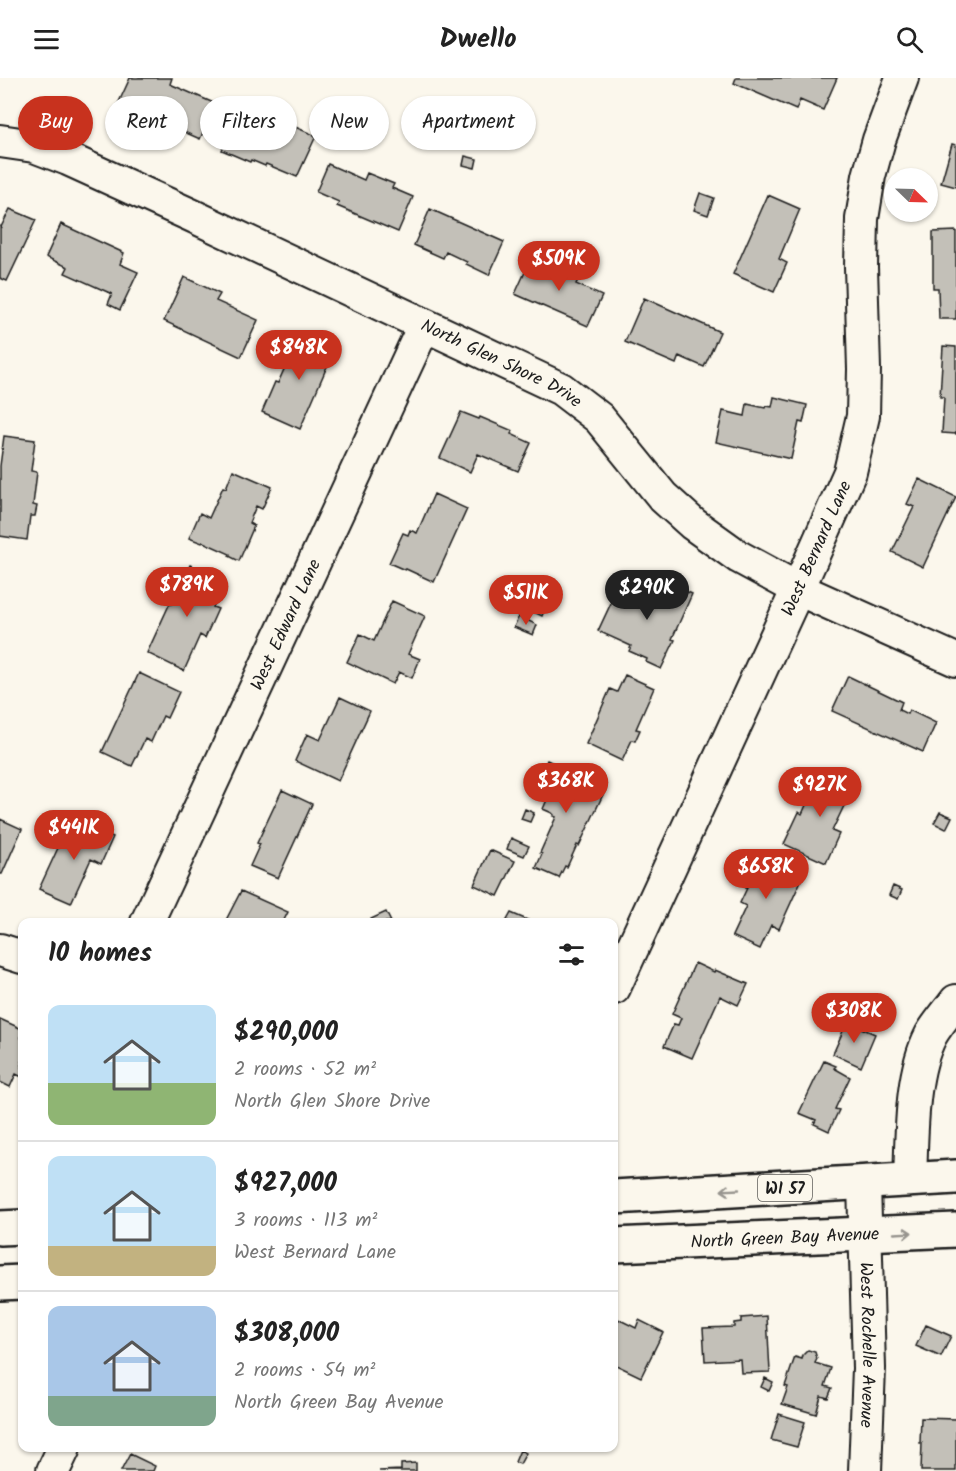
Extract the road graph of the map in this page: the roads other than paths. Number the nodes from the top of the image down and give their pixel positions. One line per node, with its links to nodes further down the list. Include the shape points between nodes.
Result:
1 (902, 78): 4 (street, West Bernard Lane, via 879,140 862,219 863,417 850,472)
2 (0, 141): 3 (street, North Glen Shore Drive, via 34,146 68,159)
3 (424, 326): 4 (street, North Glen Shore Drive, via 561,389 598,418 663,497 693,524 739,557); 6 (street, West Edward Lane)
4 (798, 589): 5 (street, North Glen Shore Drive); 9 (street, West Bernard Lane)
5 (956, 660)
6 (149, 918)
7 (0, 950): 8 (street)
8 (18, 956)
9 (618, 979)
10 (956, 1001): 12 (street, via 931,1035 920,1064)
11 (956, 1178): 12 (main road, WI 57)
12 (910, 1180): 13 (main road, WI 57)
13 (864, 1183): 14 (main road, WI 57, one-way to 14); 18 (street, West Rochelle Avenue)
14 (618, 1197)
15 (18, 1227): 16 (main road)
16 (0, 1228)
17 (956, 1230): 18 (main road, North Green Bay Avenue, one-way to 17)
18 (867, 1235): 19 (main road, North Green Bay Avenue); 24 (street, West Rochelle Avenue, via 869,1368)
19 (618, 1245)
20 (18, 1282): 21 (main road)
21 (0, 1283)
22 (62, 1452): 23 (street)
23 (53, 1471)
24 (865, 1471)

